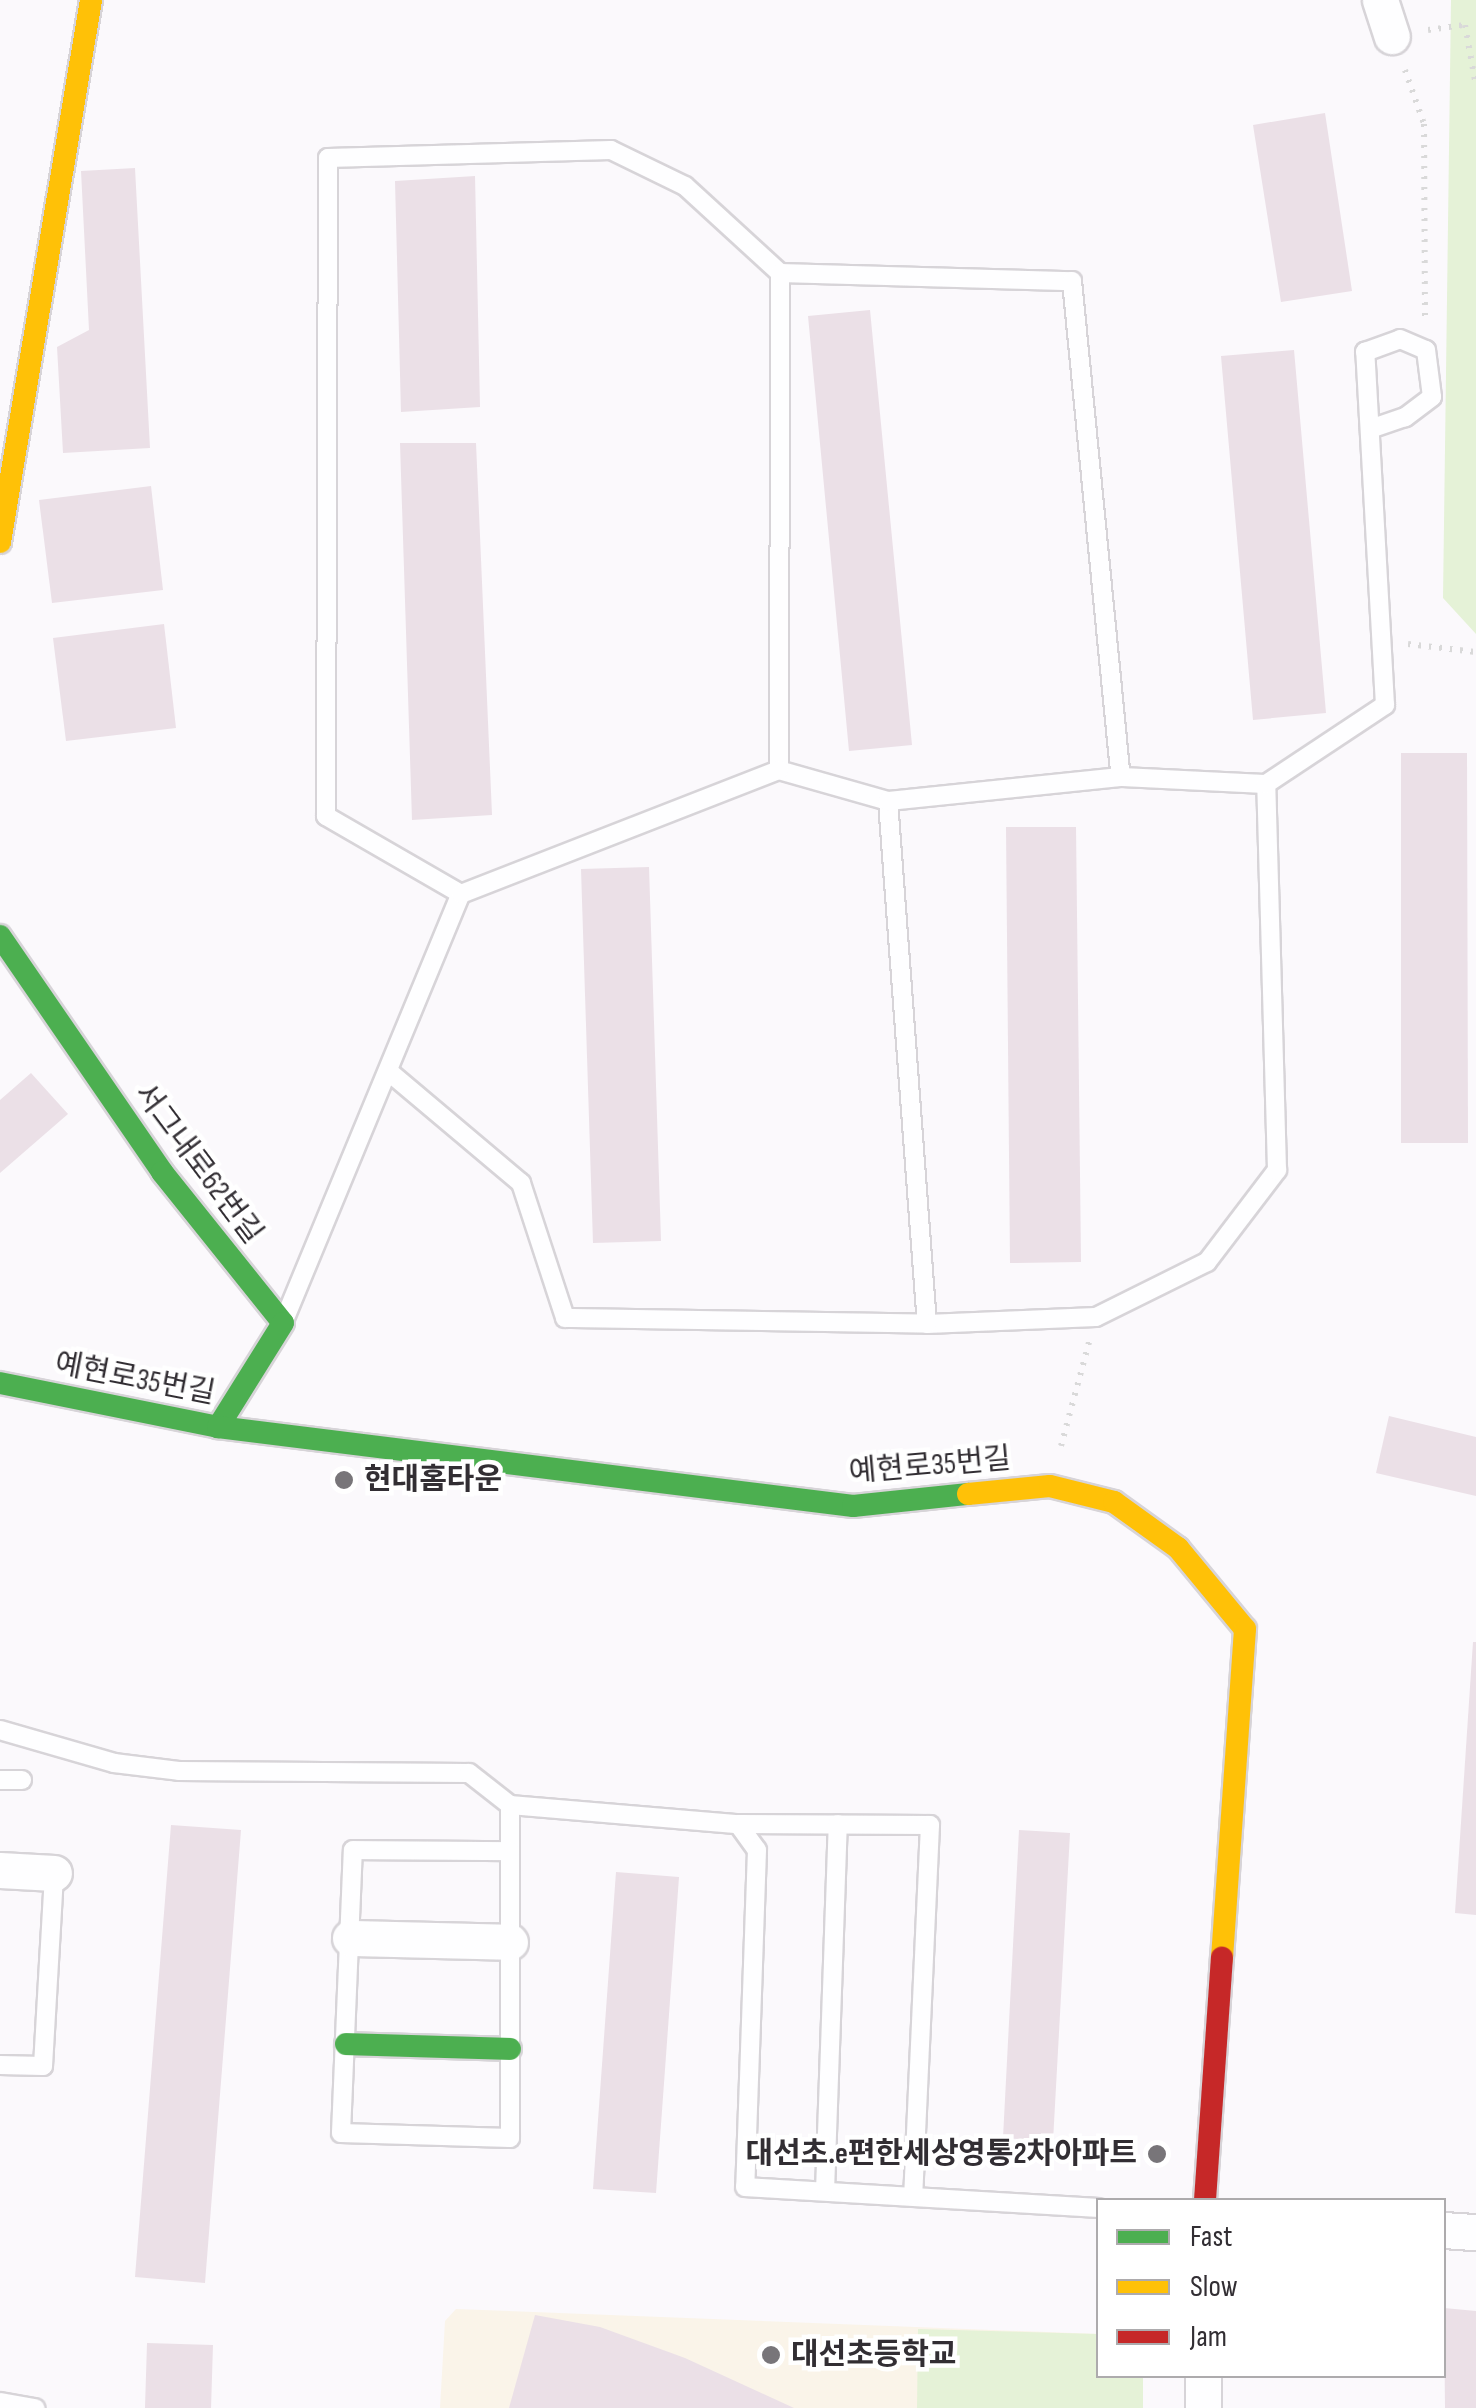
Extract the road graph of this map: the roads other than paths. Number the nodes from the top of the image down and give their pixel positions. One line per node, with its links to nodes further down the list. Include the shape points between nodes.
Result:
1 (91, 0): 6 (street)
2 (1380, 0): 3 (street)
3 (1392, 36)
4 (780, 273): 7 (lane); 8 (lane, via 1072,280); 11 (lane, via 686,186 612,150 328,158 326,816)
5 (1370, 429): 5 (lane, via 1366,352 1400,339 1426,350 1432,397); 9 (lane, via 1385,705)
6 (0, 542)
7 (779, 770): 10 (lane); 11 (lane)
8 (1121, 777): 9 (lane); 10 (lane)
9 (1266, 784): 15 (lane, via 1276,1170 1207,1262 1096,1317)
10 (888, 801): 15 (lane)
11 (461, 894): 13 (lane)
12 (0, 936): 14 (street, 서그내로62번길, via 162,1172)
13 (388, 1071): 14 (lane); 15 (lane, via 521,1183 565,1318)
14 (283, 1323): 17 (street)
15 (927, 1324)
16 (0, 1383): 17 (street, 예현로35번길)
17 (218, 1427): 34 (street, 예현로35번길, via 853,1506 1050,1486 1114,1502 1178,1548 1245,1629)
18 (0, 1730): 21 (lane, via 114,1763 179,1771 469,1773)
19 (0, 1780): 20 (lane)
20 (22, 1780)
21 (510, 1805): 22 (lane); 24 (lane)
22 (738, 1824): 23 (lane); 32 (lane, via 757,1850 746,2187)
23 (838, 1824): 32 (lane); 33 (lane, via 930,1825)
24 (510, 1850): 27 (lane, via 354,1850); 28 (lane)
25 (0, 1870): 26 (street)
26 (54, 1873): 31 (lane, via 42,2066)
27 (350, 1938): 28 (street); 29 (lane)
28 (510, 1942): 30 (lane)
29 (346, 2044): 30 (street); 30 (lane, via 342,2133 510,2138)
30 (510, 2049)
31 (0, 2066)
32 (825, 2191): 33 (lane)
33 (914, 2195): 35 (lane)
34 (1205, 2198)
35 (1096, 2208)
36 (1446, 2230): 37 (street)
37 (1476, 2232)
38 (1203, 2378): 41 (street)
39 (0, 2402): 40 (lane)
40 (36, 2408)
41 (1203, 2408)

